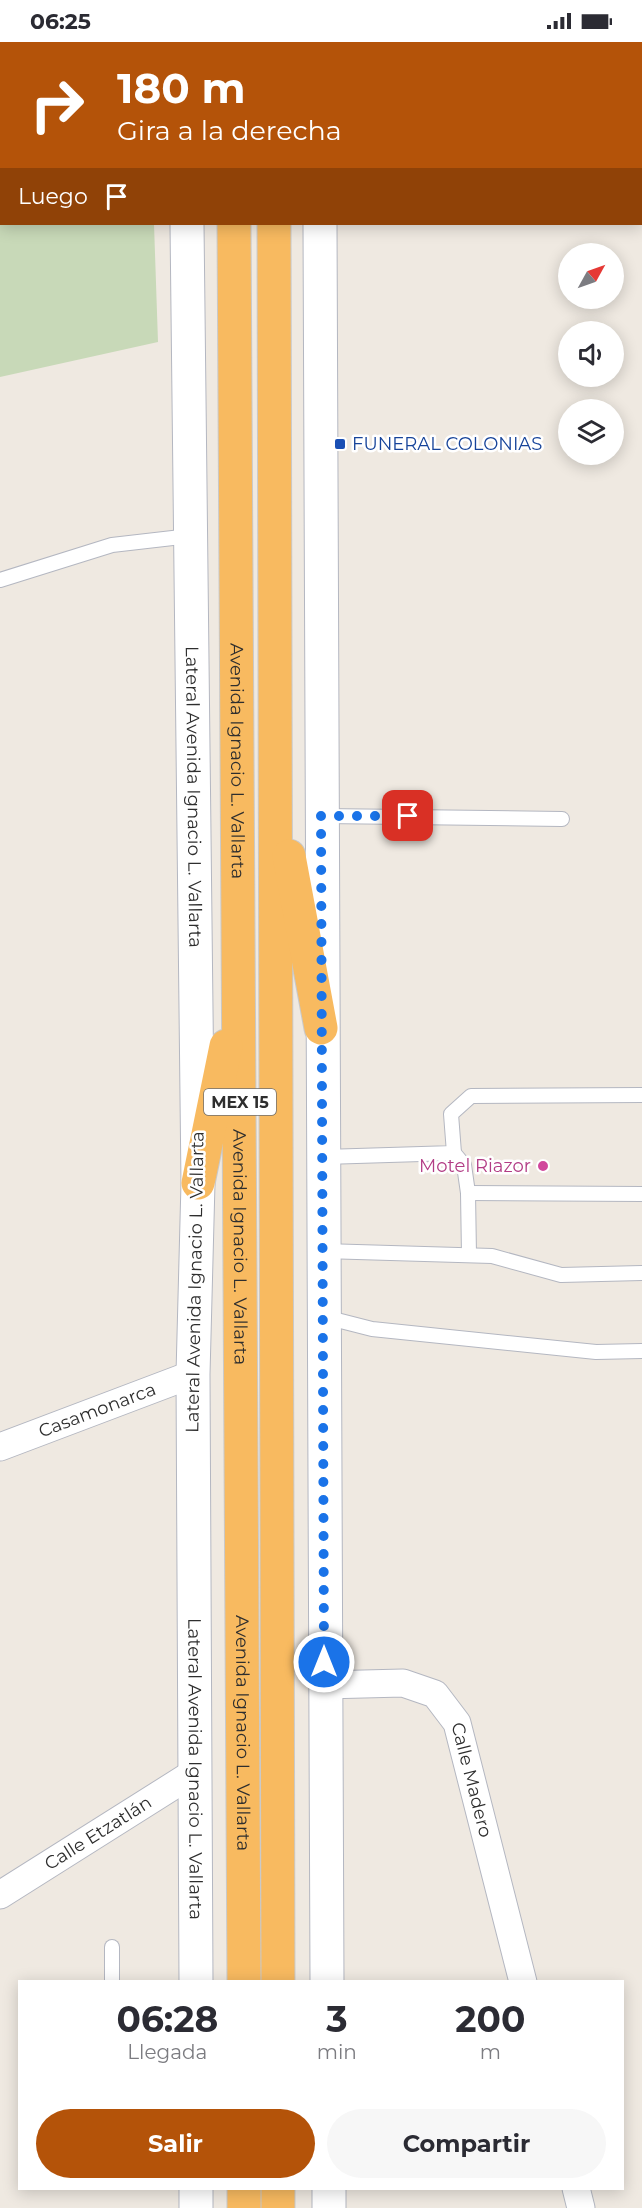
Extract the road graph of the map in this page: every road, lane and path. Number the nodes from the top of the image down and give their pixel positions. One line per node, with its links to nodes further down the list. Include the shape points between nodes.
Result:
1 (187, 225): 5 (street, Lateral Avenida Ignacio L. Vallarta)
2 (234, 225): 10 (highway, Avenida Ignacio L. Vallarta / MEX 15)
3 (274, 225): 7 (highway, Avenida Ignacio L. Vallarta / MEX 15)
4 (320, 225): 8 (street)
5 (191, 535): 6 (lane, via 112,545); 15 (street, Lateral Avenida Ignacio L. Vallarta)
6 (0, 580)
7 (274, 774): 11 (highway); 32 (highway, Avenida Ignacio L. Vallarta / MEX 15)
8 (321, 816): 9 (lane); 11 (street)
9 (562, 819)
10 (240, 977): 15 (highway); 31 (highway, Avenida Ignacio L. Vallarta / MEX 15)
11 (321, 1028): 14 (street)
12 (642, 1095): 13 (lane, via 471,1096 451,1114)
13 (454, 1154): 14 (lane); 16 (lane, via 464,1165)
14 (322, 1157): 18 (street)
15 (198, 1183): 23 (street, Lateral Avenida Ignacio L. Vallarta)
16 (468, 1193): 17 (lane); 19 (lane)
17 (642, 1194)
18 (323, 1251): 19 (lane); 21 (street)
19 (469, 1255): 20 (lane, via 492,1256 561,1275)
20 (642, 1273)
21 (323, 1317): 22 (lane, via 372,1329 596,1352); 25 (street)
22 (642, 1351)
23 (193, 1374): 24 (street, Casamonarca); 26 (street, Lateral Avenida Ignacio L. Vallarta)
24 (0, 1447)
25 (324, 1685): 33 (street); 34 (street, Calle Madero, via 403,1683 435,1694 457,1723)
26 (195, 1773): 27 (street, Calle Etzatlán); 30 (street, Lateral Avenida Ignacio L. Vallarta)
27 (0, 1895)
28 (112, 1947): 29 (lane)
29 (112, 1980)
30 (196, 1980)
31 (244, 1980)
32 (278, 1980)
33 (327, 1980)
34 (522, 1980)
35 (196, 2190): 40 (street)
36 (244, 2190): 41 (highway)
37 (278, 2190): 42 (highway)
38 (329, 2190): 43 (street)
39 (576, 2190): 44 (street)
40 (196, 2208)
41 (244, 2208)
42 (278, 2208)
43 (329, 2208)
44 (581, 2208)

